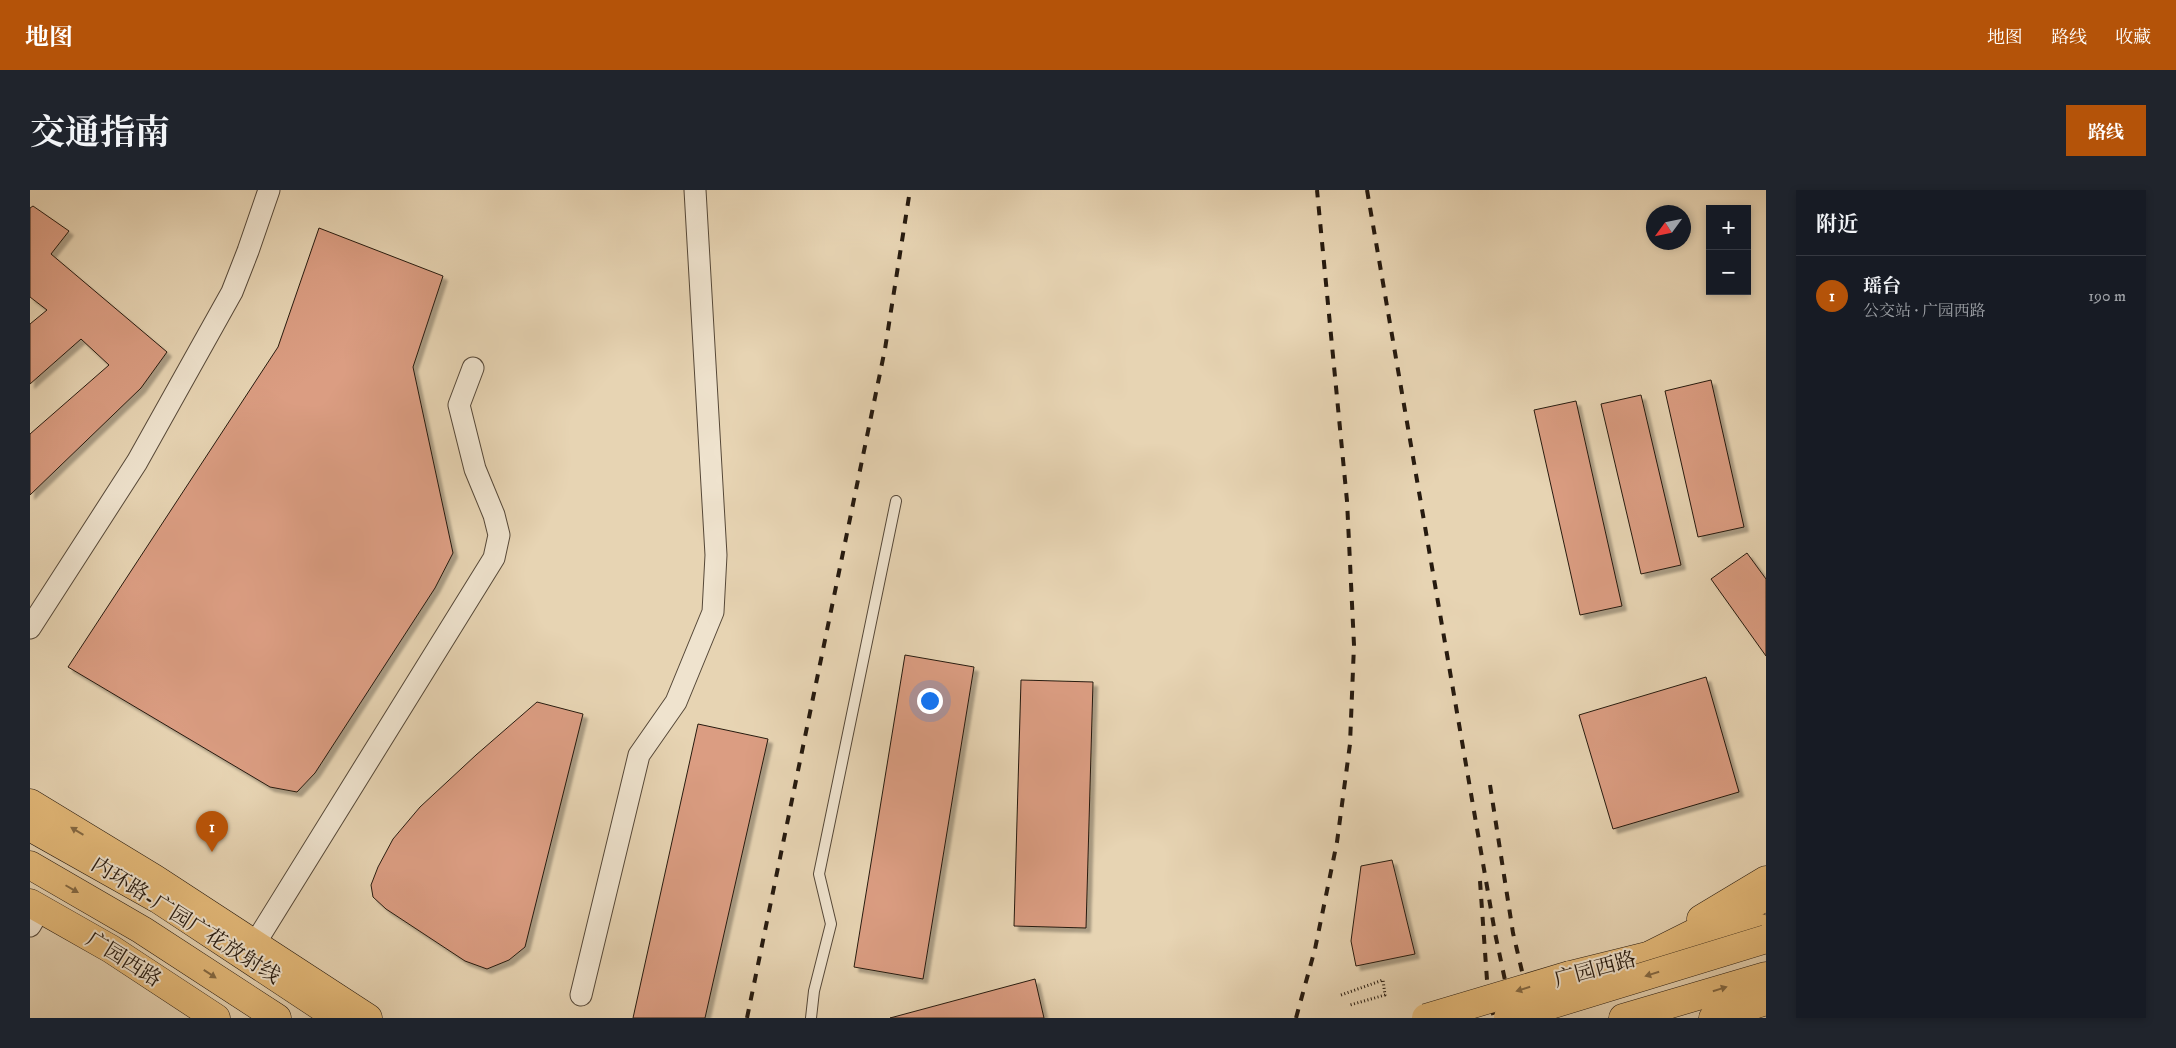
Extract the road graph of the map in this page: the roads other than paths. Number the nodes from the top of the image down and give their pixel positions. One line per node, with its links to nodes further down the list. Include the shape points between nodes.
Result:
1 (269, 190): 5 (street, via 232,292 136,462)
2 (695, 190): 17 (street, via 716,555 712,612 676,702 639,755)
3 (473, 368): 14 (street, via 459,405 475,469 499,535 494,558)
4 (896, 501): 23 (lane, via 819,874 831,924 814,991)
5 (30, 628)
6 (30, 803): 14 (main road, one-way to 6)
7 (30, 827): 21 (main road, 内环路-广园广花放射线, via 158,899)
8 (30, 865): 20 (main road, 内环路-广园广花放射线, one-way to 20, via 142,930)
9 (1766, 880): 15 (main road, via 1741,893)
10 (1766, 897): 15 (main road)
11 (33, 913): 19 (main road, 广园西路, via 111,950)
12 (1766, 926): 15 (main road, 广园西路)
13 (1766, 940): 25 (main road, one-way to 25, bridge)
14 (254, 945): 22 (main road)
15 (1652, 954): 24 (main road, 广园西路, one-way to 24, bridge)
16 (1766, 976): 26 (main road, one-way to 16)
17 (581, 995)
18 (1766, 1001): 27 (main road)
19 (216, 1018)
20 (277, 1018)
21 (338, 1018)
22 (368, 1018)
23 (811, 1018)
24 (1426, 1018)
25 (1508, 1018)
26 (1623, 1018)
27 (1713, 1018)

